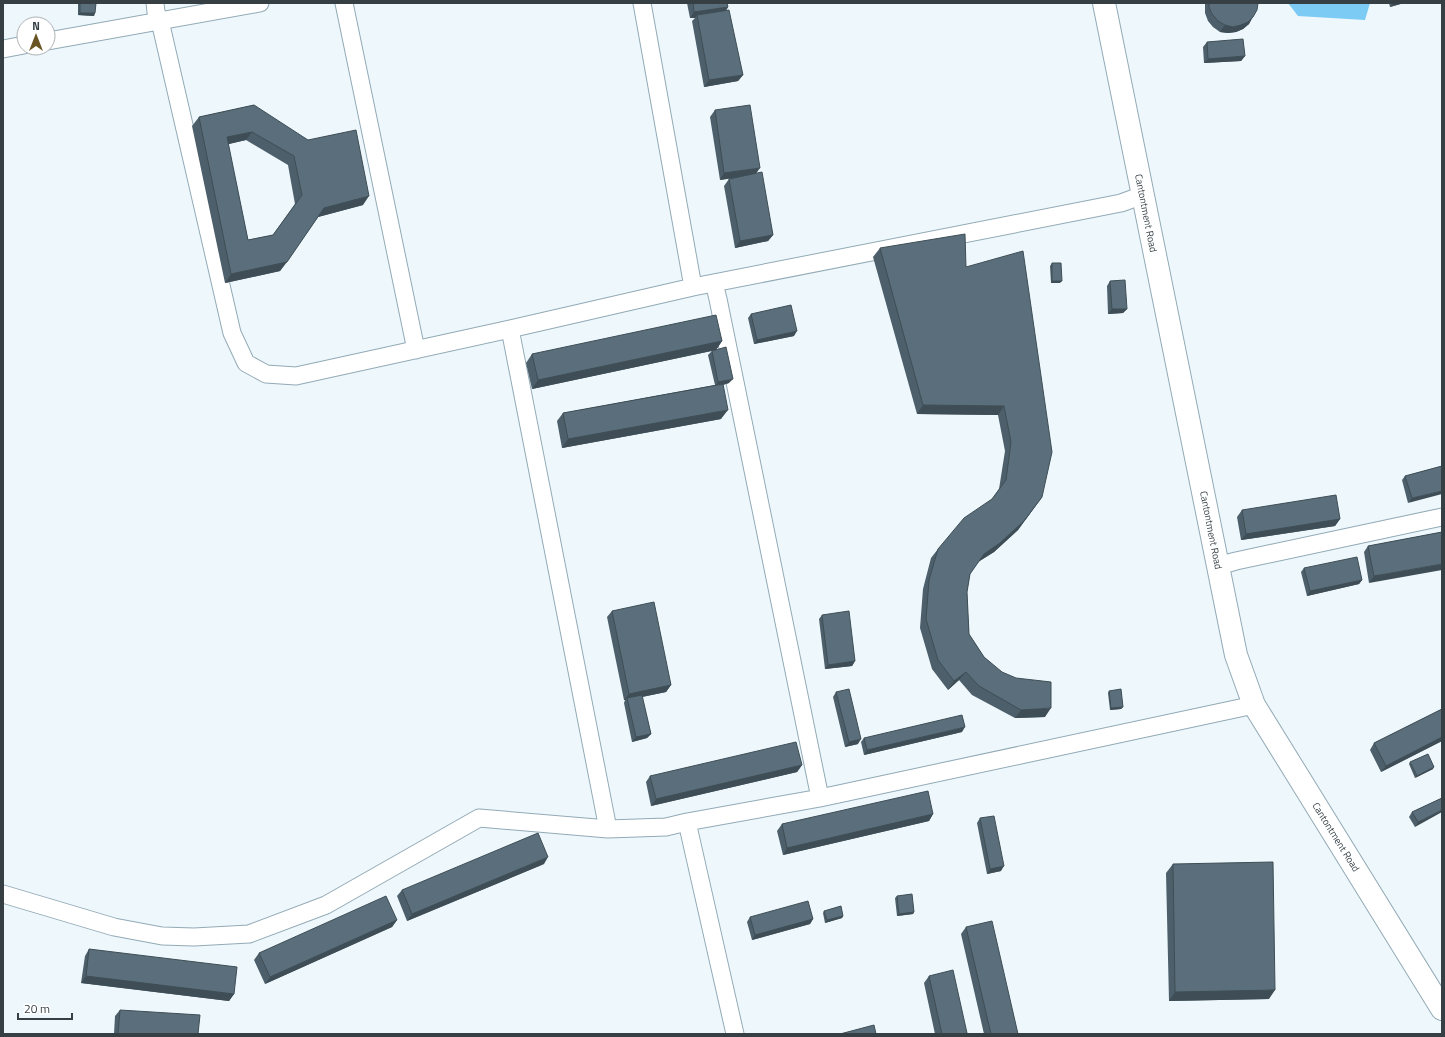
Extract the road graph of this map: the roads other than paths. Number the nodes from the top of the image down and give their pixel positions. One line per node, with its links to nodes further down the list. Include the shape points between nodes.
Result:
1 (155, 3): 6 (street)
2 (260, 3): 6 (street)
3 (344, 3): 14 (street)
4 (642, 3): 12 (street)
5 (1104, 3): 10 (street, Cantontment Road)
6 (160, 21): 7 (street); 14 (street, via 232,333 246,363 266,374 296,376)
7 (56, 40)
8 (16, 47): 9 (street)
9 (3, 49)
10 (1143, 195): 11 (street, via 1121,203); 16 (street, Cantontment Road)
11 (714, 283): 12 (street); 18 (street)
12 (693, 287): 13 (street)
13 (510, 330): 14 (street); 20 (street)
14 (416, 350)
15 (1442, 517): 16 (street)
16 (1218, 566): 17 (street, Cantontment Road, via 1236,655)
17 (1254, 705): 18 (street); 22 (street, Cantontment Road)
18 (820, 798): 19 (street)
19 (687, 822): 20 (street, via 666,827); 23 (street)
20 (608, 829): 21 (street, via 478,818 326,905 249,934 162,936 114,927)
21 (3, 894)
22 (1442, 1009)
23 (735, 1034)

